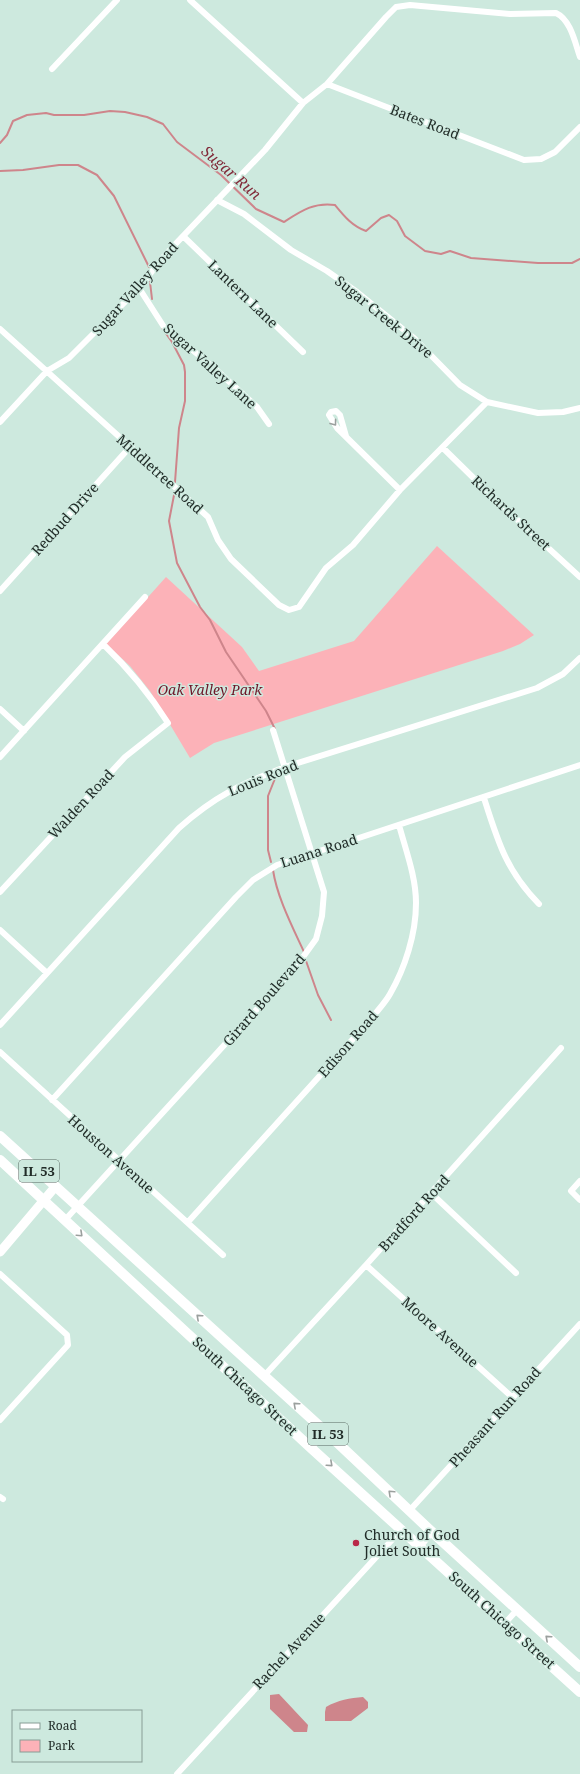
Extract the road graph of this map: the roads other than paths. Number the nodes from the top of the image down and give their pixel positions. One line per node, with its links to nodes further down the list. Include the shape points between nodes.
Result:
1 (117, 0): 4 (street)
2 (190, 0): 6 (street)
3 (580, 57): 5 (street, Sugar Valley Road, via 568,24 556,13 510,14 410,5 396,8 386,17)
4 (52, 70)
5 (326, 84): 6 (street, Sugar Valley Road); 7 (street, Bates Road, via 524,160 541,159 555,152)
6 (303, 103): 8 (street, Sugar Valley Road, via 265,150)
7 (580, 126)
8 (217, 200): 9 (street, Sugar Valley Road); 14 (street, Sugar Creek Drive, via 244,214 290,250 357,292 414,338 460,385)
9 (183, 236): 10 (street, Sugar Valley Road); 12 (street, Lantern Lane)
10 (139, 288): 13 (street, Sugar Valley Road, via 69,358); 17 (street, Sugar Valley Lane, via 164,327 257,407)
11 (0, 329): 13 (street, Middletree Road)
12 (303, 352)
13 (47, 371): 16 (street, Sugar Valley Road); 19 (street, Middletree Road)
14 (488, 402): 15 (street, Sugar Creek Drive, via 538,413); 20 (street, Middletree Road)
15 (580, 408)
16 (0, 422)
17 (269, 424)
18 (346, 436): 21 (street)
19 (130, 447): 21 (street, Middletree Road, via 208,518 231,560 279,605 289,610 299,607 326,568 353,545); 23 (street, Redbud Drive)
20 (443, 448): 21 (street, Middletree Road); 22 (street, Richards Street, via 496,501)
21 (400, 490)
22 (580, 577)
23 (0, 591)
24 (145, 597): 25 (street)
25 (103, 644): 29 (street); 36 (street, Walden Road, via 126,666 168,723 125,757)
26 (580, 658): 32 (street, Louis Road, via 563,674 537,688)
27 (0, 709): 29 (street)
28 (273, 730): 32 (street, Girard Boulevard)
29 (24, 731): 30 (street)
30 (0, 757)
31 (580, 765): 33 (street, Luana Road)
32 (285, 767): 35 (street, Girard Boulevard); 39 (street, Louis Road, via 249,780 199,810 179,828)
33 (484, 798): 34 (street, Luana Road); 37 (street, via 502,854 525,889)
34 (399, 825): 35 (street, Luana Road); 54 (street, Edison Road, via 413,874 416,903 414,931 405,962 390,995)
35 (312, 852): 43 (street, Luana Road, via 277,864 253,880); 46 (street, Girard Boulevard, via 324,892 322,916 316,939 298,964)
36 (0, 892)
37 (539, 904)
38 (0, 930): 39 (street)
39 (47, 973): 40 (street, Louis Road)
40 (0, 1025)
41 (561, 1048): 49 (street, Bradford Road)
42 (0, 1052): 43 (street, Houston Avenue)
43 (52, 1100): 46 (street, Houston Avenue)
44 (0, 1136): 48 (main road, South Chicago Street / IL 53)
45 (0, 1160): 50 (main road, South Chicago Street / IL 53)
46 (119, 1161): 52 (street, Girard Boulevard); 54 (street, Houston Avenue)
47 (580, 1181): 51 (street, via 571,1191)
48 (55, 1187): 50 (street); 52 (main road, South Chicago Street / IL 53)
49 (431, 1193): 57 (street, Bradford Road); 58 (street)
50 (44, 1200): 53 (main road, South Chicago Street / IL 53); 55 (street)
51 (580, 1200)
52 (77, 1207): 53 (street, Girard Boulevard); 61 (main road, South Chicago Street / IL 53, one-way to 52)
53 (65, 1220): 65 (main road, South Chicago Street / IL 53, one-way to 65)
54 (188, 1222): 56 (street, Houston Avenue)
55 (0, 1252)
56 (223, 1255)
57 (366, 1265): 61 (street, Bradford Road); 62 (street, Moore Avenue)
58 (516, 1273)
59 (0, 1274): 63 (street, via 67,1335 68,1339 68,1345)
60 (580, 1324): 62 (street, Pheasant Run Road)
61 (264, 1376): 64 (main road, South Chicago Street / IL 53, one-way to 61)
62 (513, 1398): 66 (street, Pheasant Run Road)
63 (0, 1420)
64 (326, 1432): 65 (street); 66 (main road, South Chicago Street / IL 53, one-way to 64)
65 (311, 1448): 67 (main road, South Chicago Street / IL 53, one-way to 67)
66 (410, 1510): 68 (main road, South Chicago Street / IL 53)
67 (402, 1529): 69 (main road, South Chicago Street / IL 53); 74 (street, Rachel Avenue)
68 (432, 1532): 69 (street); 70 (main road, South Chicago Street / IL 53)
69 (421, 1546): 71 (main road, South Chicago Street / IL 53)
70 (517, 1610): 71 (street); 72 (main road, South Chicago Street / IL 53, one-way to 70)
71 (505, 1623): 73 (main road, South Chicago Street / IL 53)
72 (580, 1667)
73 (580, 1692)
74 (177, 1774)

